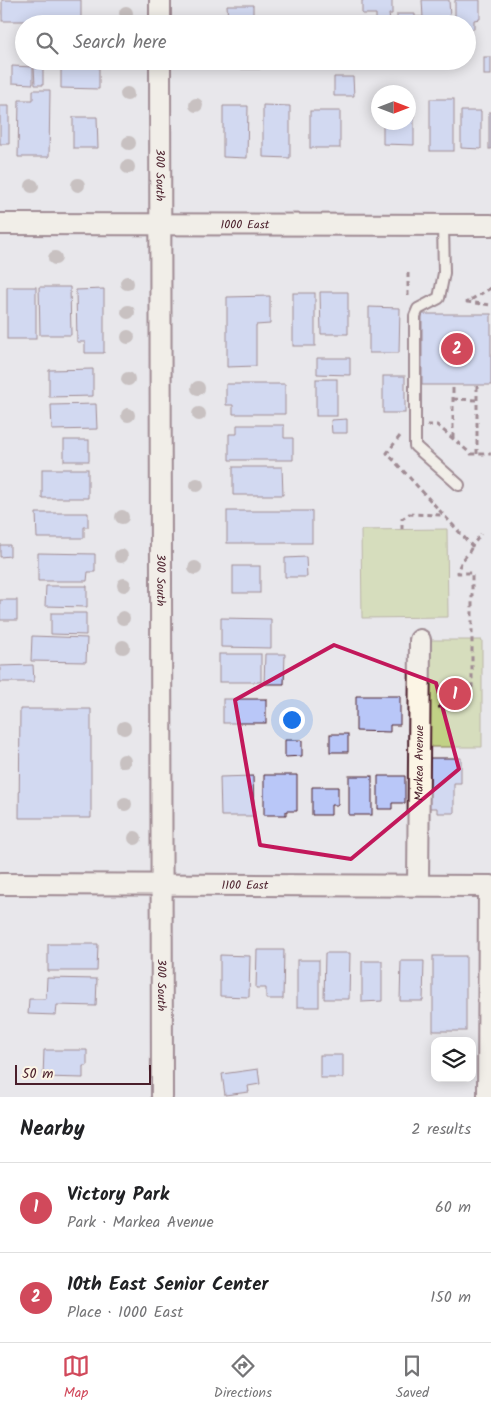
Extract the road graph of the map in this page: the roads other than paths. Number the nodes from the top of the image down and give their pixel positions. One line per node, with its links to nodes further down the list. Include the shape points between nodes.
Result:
1 (160, 0): 2 (street)
2 (160, 15)
3 (160, 70): 5 (street, 300 South)
4 (0, 224): 5 (street, 1000 East)
5 (160, 224): 6 (street, 1000 East); 11 (street, 300 South)
6 (443, 225): 7 (street, 1000 East); 8 (lane, via 444,273 439,298 418,309 414,316 416,446)
7 (491, 225)
8 (459, 485)
9 (420, 640): 12 (street, Markea Avenue)
10 (0, 884): 11 (street, 1100 East)
11 (161, 884): 12 (street, 1100 East); 15 (street, 300 South)
12 (418, 886): 13 (street, 1100 East)
13 (490, 886): 14 (street)
14 (490, 1076): 16 (street)
15 (162, 1097)
16 (488, 1097)

